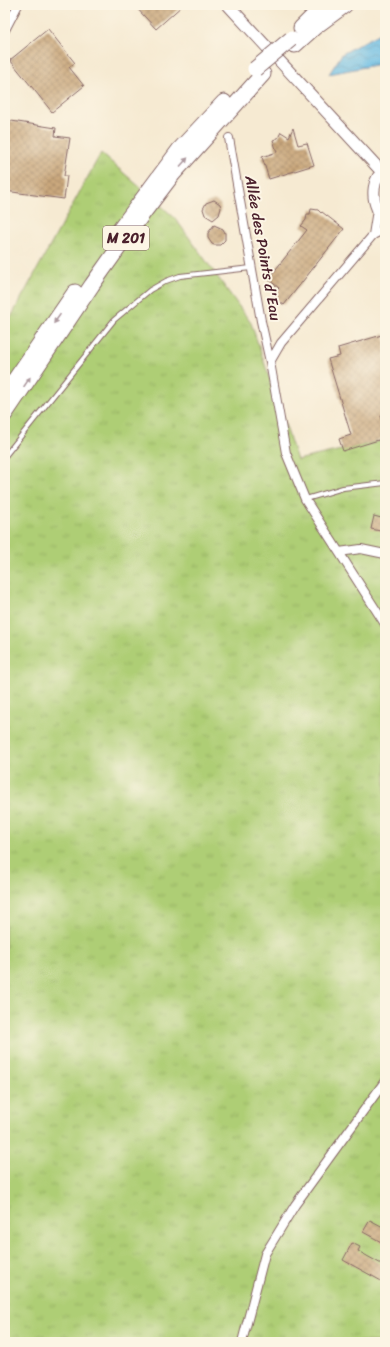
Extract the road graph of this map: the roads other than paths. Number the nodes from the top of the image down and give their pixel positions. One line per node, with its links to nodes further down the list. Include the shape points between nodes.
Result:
1 (18, 5): 8 (street)
2 (228, 5): 12 (main road)
3 (324, 5): 9 (highway)
4 (336, 5): 9 (highway, M 201)
5 (345, 5): 7 (highway, M 201)
6 (353, 5): 7 (highway)
7 (315, 27): 9 (highway, M 201)
8 (5, 30)
9 (293, 42): 10 (highway, M 201)
10 (259, 72): 19 (highway, M 201, one-way to 19, via 179,150 125,220); 20 (highway, M 201, one-way to 10, via 144,212)
11 (229, 138): 17 (street, Allée des Points d'Eau)
12 (384, 172): 13 (main road, via 377,179 374,189)
13 (377, 210): 14 (main road); 16 (street)
14 (385, 218)
15 (385, 229): 16 (street)
16 (373, 235): 18 (street, via 281,343)
17 (252, 268): 18 (street, Allée des Points d'Eau); 21 (lane, via 180,276 150,290 114,320)
18 (270, 362): 23 (street, Allée des Points d'Eau, via 286,454)
19 (5, 394)
20 (5, 414)
21 (5, 456)
22 (385, 483): 23 (lane, via 343,488)
23 (305, 500): 24 (street, Allée des Points d'Eau)
24 (339, 552): 25 (street, via 361,549); 26 (street, Allée des Points d'Eau)
25 (385, 554)
26 (385, 624)
27 (385, 1081): 28 (street, via 295,1205 265,1254)
28 (242, 1342)

